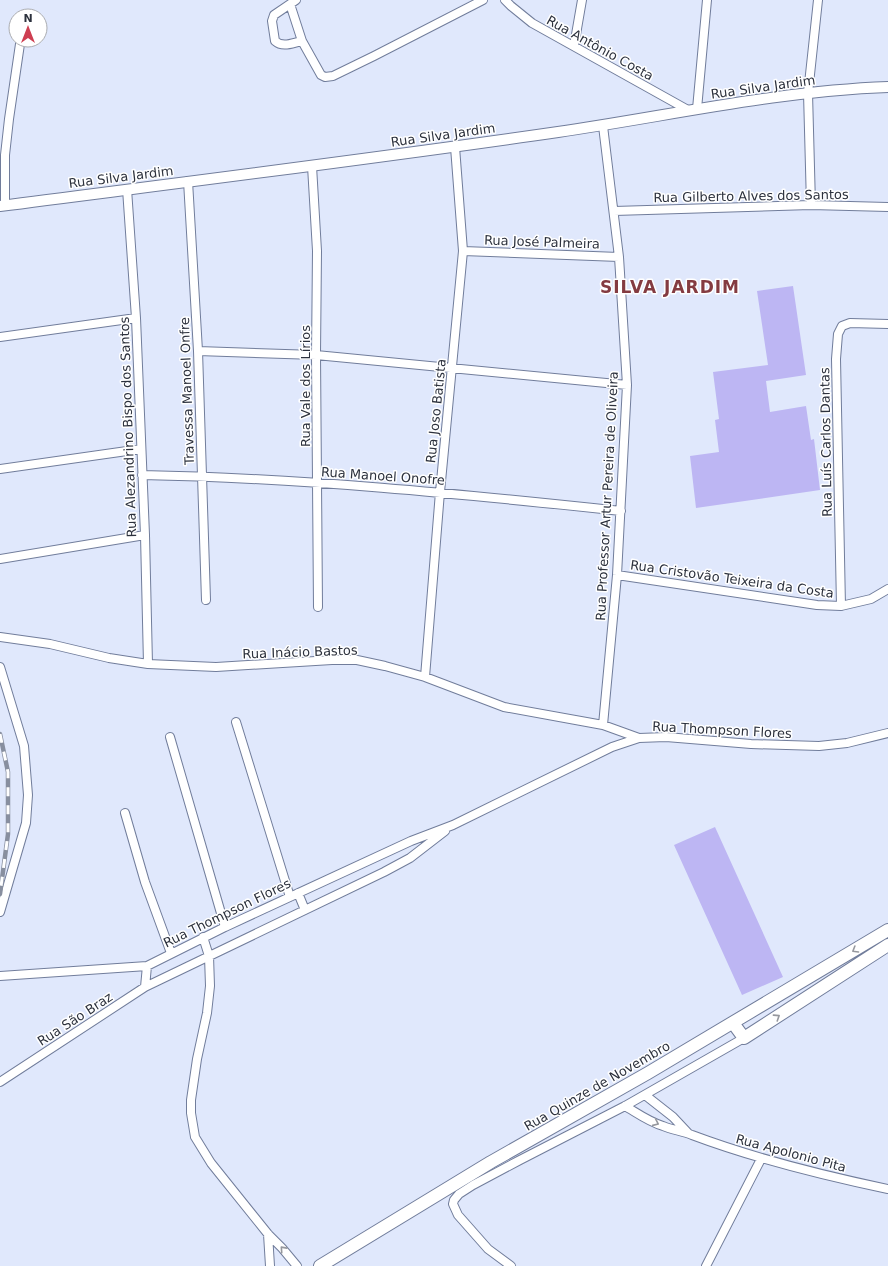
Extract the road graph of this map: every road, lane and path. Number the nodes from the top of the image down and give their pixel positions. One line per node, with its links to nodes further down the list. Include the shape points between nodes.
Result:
1 (483, 0): 7 (street, via 325,78)
2 (505, 0): 8 (street, Rua Antônio Costa, via 532,23)
3 (582, 0): 8 (street)
4 (707, 0): 12 (street)
5 (818, 0): 11 (street)
6 (293, 2): 7 (street); 7 (street, via 274,15 272,21 275,41 283,45)
7 (302, 41)
8 (574, 46): 12 (street, Rua Antônio Costa)
9 (19, 48): 18 (street, via 5,155)
10 (888, 87): 11 (street, Rua Silva Jardim)
11 (808, 93): 12 (street, Rua Silva Jardim); 19 (street)
12 (692, 110): 13 (street, Rua Silva Jardim)
13 (603, 126): 14 (street, Rua Silva Jardim); 21 (street, Rua Professor Artur Pereira de Oliveira)
14 (455, 147): 15 (street, Rua Silva Jardim); 22 (street, Rua Joso Batista)
15 (312, 166): 16 (street, Rua Silva Jardim); 28 (street, Rua Vale dos Lírios, via 317,251)
16 (188, 181): 17 (street, Rua Silva Jardim); 27 (street, Travessa Manoel Onfre)
17 (127, 189): 18 (street, Rua Silva Jardim); 24 (street, Rua Alezandrino Bispo dos Santos)
18 (3, 205)
19 (811, 205): 20 (street, Rua Gilberto Alves dos Santos); 21 (street, Rua Gilberto Alves dos Santos)
20 (888, 207)
21 (614, 211): 23 (street, Rua Professor Artur Pereira de Oliveira)
22 (463, 251): 23 (street, Rua José Palmeira); 29 (street, Rua Joso Batista)
23 (619, 257): 30 (street, Rua Professor Artur Pereira de Oliveira)
24 (136, 318): 26 (street); 31 (street, Rua Alezandrino Bispo dos Santos)
25 (888, 324): 43 (street, Rua Luís Carlos Dantas, via 850,323 842,326 838,334 836,359)
26 (0, 337)
27 (198, 351): 28 (street); 34 (street, Travessa Manoel Onfre)
28 (316, 355): 29 (street); 35 (street, Rua Vale dos Lírios)
29 (453, 368): 30 (street); 36 (street, Rua Joso Batista)
30 (627, 385): 37 (street, Rua Professor Artur Pereira de Oliveira)
31 (141, 449): 32 (street); 33 (street, Rua Alezandrino Bispo dos Santos)
32 (0, 469)
33 (142, 475): 34 (street, Rua Manoel Onofre); 38 (street, Rua Alezandrino Bispo dos Santos)
34 (202, 476): 35 (street, Rua Manoel Onofre); 42 (street, Travessa Manoel Onfre)
35 (317, 483): 36 (street, Rua Manoel Onofre); 44 (street, Rua Vale dos Lírios)
36 (440, 492): 37 (street, Rua Manoel Onofre); 48 (street, Rua Joso Batista)
37 (621, 511): 40 (street, Rua Professor Artur Pereira de Oliveira)
38 (145, 535): 39 (street); 46 (street, Rua Alezandrino Bispo dos Santos)
39 (0, 559)
40 (617, 575): 43 (street, Rua Cristovão Teixeira da Costa, via 817,605); 50 (street, Rua Professor Artur Pereira de Oliveira)
41 (888, 589): 43 (street, Rua Cristovão Teixeira da Costa, via 871,598)
42 (206, 600)
43 (841, 606)
44 (318, 607)
45 (0, 637): 46 (street, Rua Inácio Bastos, via 50,644)
46 (148, 664): 48 (street, Rua Inácio Bastos, via 216,667 357,660)
47 (0, 667): 59 (street, via 24,746 28,795 26,823)
48 (425, 677): 50 (street, Rua Inácio Bastos, via 504,707)
49 (236, 722): 57 (street)
50 (602, 725): 53 (street, Rua Inácio Bastos)
51 (888, 733): 53 (street, Rua Thompson Flores, via 847,743 819,746)
52 (170, 737): 60 (street)
53 (639, 738): 55 (street, Rua Thompson Flores, via 612,747)
54 (125, 813): 64 (street, via 145,882)
55 (453, 825): 56 (street, Rua Thompson Flores, via 411,841); 58 (street, Rua Thompson Flores, via 410,858)
56 (298, 893): 57 (street, Rua Thompson Flores); 58 (street)
57 (290, 897): 60 (street, Rua Thompson Flores)
58 (305, 910): 65 (street, Rua Thompson Flores)
59 (0, 912)
60 (225, 927): 62 (street, Rua Thompson Flores)
61 (888, 930): 69 (main road, Rua Quinze de Novembro, one-way to 69)
62 (203, 937): 64 (street, Rua Thompson Flores); 65 (street)
63 (888, 945): 70 (main road)
64 (171, 953): 66 (street, Rua Thompson Flores)
65 (209, 956): 68 (street, Rua Thompson Flores); 79 (street, via 207,1013 192,1086 192,1127 206,1155)
66 (148, 966): 67 (street, Rua Thompson Flores); 68 (street)
67 (0, 976)
68 (145, 987): 73 (street, Rua São Braz)
69 (787, 991): 70 (main road); 71 (main road, Rua Quinze de Novembro)
70 (796, 1004): 72 (main road, one-way to 70)
71 (733, 1023): 72 (main road); 82 (main road, Rua Quinze de Novembro, via 491,1162)
72 (744, 1038): 74 (street)
73 (0, 1082)
74 (645, 1095): 75 (street); 76 (street, Rua Apolonio Pita, via 673,1117)
75 (625, 1106): 76 (street, Rua Apolonio Pita, one-way to 76, via 651,1121); 83 (street, via 473,1185 454,1200 458,1215 488,1249)
76 (689, 1134): 77 (street, Rua Apolonio Pita)
77 (761, 1159): 78 (street, Rua Apolonio Pita, via 820,1175); 84 (street)
78 (888, 1189)
79 (268, 1234): 80 (street); 81 (street, one-way to 79)
80 (270, 1266)
81 (297, 1266)
82 (320, 1266)
83 (511, 1266)
84 (706, 1266)

